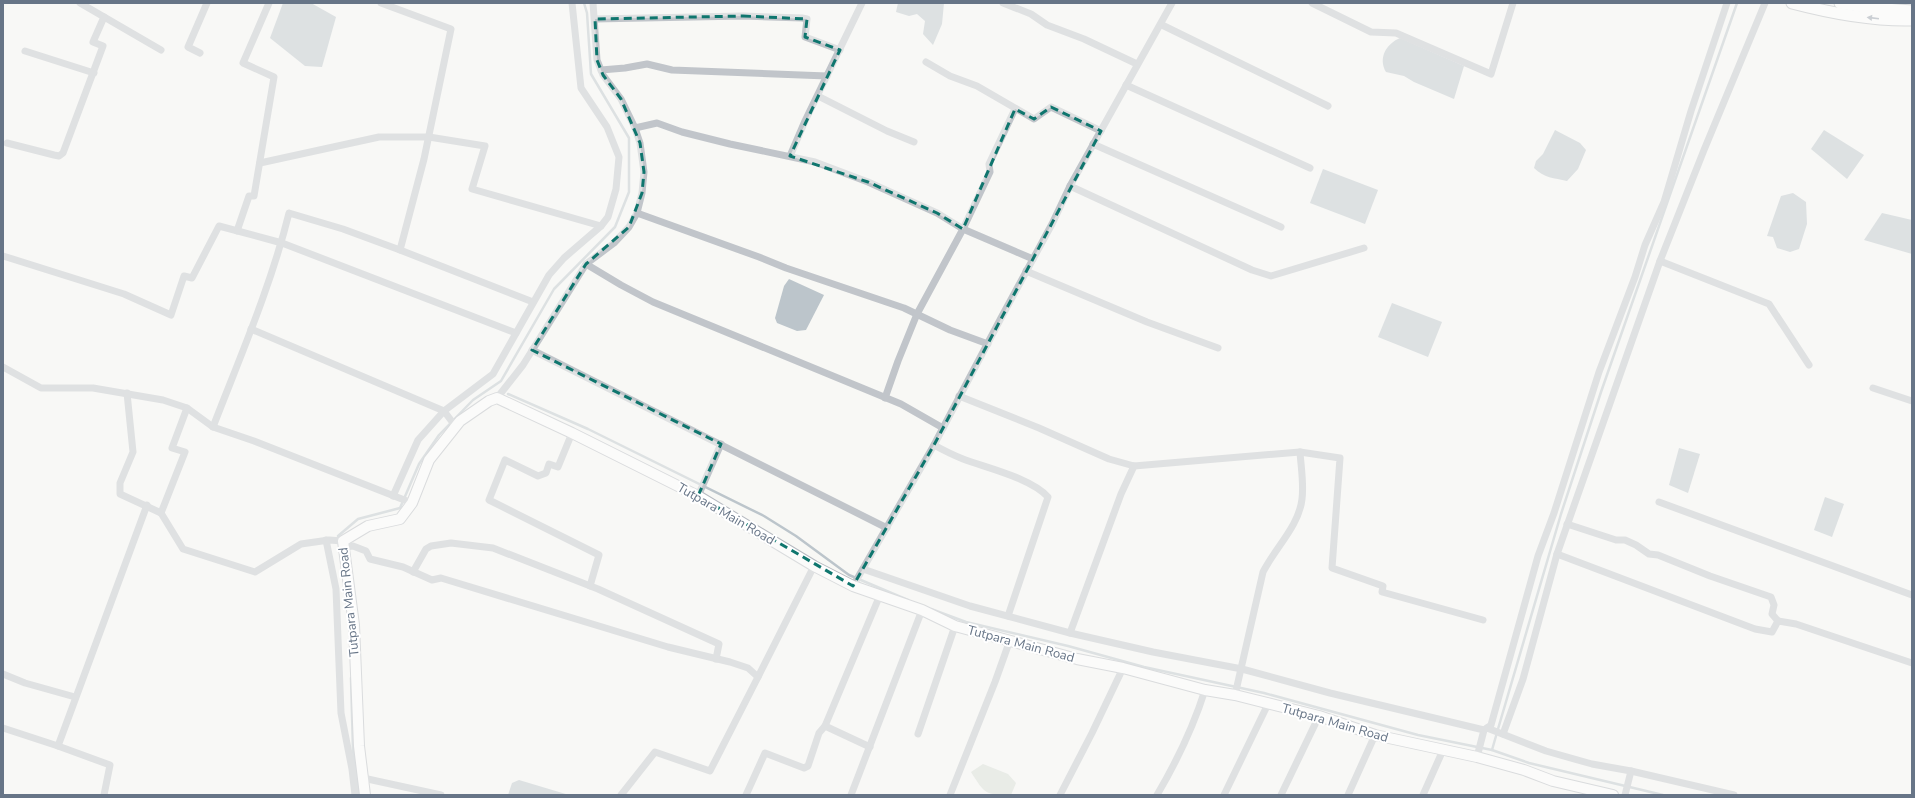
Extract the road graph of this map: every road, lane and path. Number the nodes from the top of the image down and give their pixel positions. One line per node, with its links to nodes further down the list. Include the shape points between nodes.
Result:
1 (80, 3): 16 (street)
2 (207, 3): 25 (street, via 188,47)
3 (269, 3): 42 (street, via 243,63 274,77)
4 (381, 3): 37 (street, via 451,29)
5 (572, 3): 46 (street, via 581,88 608,127 619,157 616,190 608,217)
6 (593, 3): 19 (street)
7 (862, 3): 23 (street)
8 (1003, 3): 27 (street)
9 (1172, 3): 21 (street)
10 (1312, 3): 11 (street, via 1371,32 1396,33 1491,74)
11 (1512, 3)
12 (1727, 3): 121 (street, via 1687,122 1664,202 1645,244 1616,324 1538,556 1491,725)
13 (1764, 3): 55 (street)
14 (1792, 3): 20 (main road, one-way to 14, via 1897,21 1852,15)
15 (1840, 3): 17 (main road)
16 (90, 5): 18 (street)
17 (1905, 8)
18 (104, 17): 22 (street); 29 (street, via 93,42 103,46)
19 (595, 19): 23 (street, via 743,16 802,18 807,19 805,37); 28 (street, via 597,60)
20 (1912, 20)
21 (1162, 25): 27 (street); 33 (street)
22 (161, 50)
23 (840, 50): 30 (street)
24 (25, 51): 29 (street)
25 (200, 53)
26 (926, 62): 34 (street, via 950,76 976,86)
27 (1137, 64): 31 (street)
28 (601, 70): 30 (street, via 647,64 672,70); 35 (street, via 621,99)
29 (94, 73): 39 (street, via 63,153 59,156)
30 (827, 76): 32 (street)
31 (1126, 85): 36 (street); 43 (street)
32 (818, 96): 38 (street); 41 (street)
33 (1328, 106)
34 (1015, 109): 36 (street, via 1034,119 1051,107); 48 (street, via 989,164 990,172)
35 (635, 128): 41 (street, via 657,123 730,144); 45 (street, via 644,172)
36 (1101, 131): 40 (street)
37 (429, 137): 42 (street, via 379,137); 46 (street, via 484,146 472,189); 52 (street)
38 (914, 142)
39 (6, 143)
40 (1093, 144): 44 (street); 47 (street)
41 (790, 156): 48 (street, via 816,162 868,182 937,212)
42 (260, 163): 49 (street, via 254,196 249,196)
43 (1310, 168)
44 (1070, 186): 51 (street, via 1252,270 1271,276); 54 (street)
45 (637, 213): 56 (street, via 629,227 614,243); 59 (street)
46 (601, 226): 58 (street, via 564,258 549,275)
47 (1281, 227)
48 (963, 228): 54 (street); 59 (street)
49 (237, 231): 50 (street); 53 (street, via 219,226 192,278 184,276 171,315 124,294)
50 (282, 243): 52 (street, via 289,213); 60 (street); 61 (street)
51 (1364, 248)
52 (400, 250): 58 (street)
53 (3, 256)
54 (1033, 259): 57 (street)
55 (1660, 261): 65 (street, via 1769,304); 89 (street)
56 (586, 264): 64 (street); 71 (street, via 653,302)
57 (1026, 271): 62 (street); 63 (street, via 1147,322)
58 (533, 302): 61 (street)
59 (917, 314): 62 (street); 71 (street)
60 (251, 329): 74 (street); 76 (street)
61 (516, 333): 74 (street, via 493,374)
62 (988, 344): 69 (street)
63 (1218, 348)
64 (532, 350): 70 (street); 79 (street)
65 (1809, 364)
66 (3, 367): 68 (street, via 42,388 93,388)
67 (1873, 388): 72 (street)
68 (127, 393): 73 (street); 87 (street, via 133,452 120,483 120,494)
69 (959, 396): 77 (street); 82 (street, via 1109,459)
70 (497, 398): 75 (street, Tutpara Main Road); 78 (street, Tutpara Main Road)
71 (886, 398): 77 (street)
72 (1912, 401)
73 (187, 408): 76 (street); 88 (street, via 172,448 185,452)
74 (444, 411): 75 (street); 84 (street, via 418,440)
75 (453, 423): 85 (street, Tutpara Main Road, via 429,460)
76 (213, 427): 84 (street)
77 (943, 428): 80 (street)
78 (572, 433): 83 (street, Tutpara Main Road); 97 (street, via 558,467 550,464 546,473 538,476 505,460 489,500 599,555)
79 (721, 444): 83 (street); 90 (street)
80 (934, 445): 90 (street); 102 (street, via 960,458 1027,483 1048,498)
81 (1300, 452): 82 (street); 103 (street, via 1340,458 1332,568 1383,586 1382,592); 111 (street, via 1302,499 1297,516 1263,572)
82 (1134, 466): 106 (street, via 1121,494)
83 (702, 489): 94 (street, Tutpara Main Road)
84 (395, 496): 85 (street)
85 (410, 502): 92 (street, Tutpara Main Road, via 400,519 368,526)
86 (1659, 502): 100 (street)
87 (147, 505): 88 (street); 116 (street)
88 (161, 513): 91 (street, via 183,549 255,572 301,544)
89 (1567, 524): 93 (street); 104 (street, via 1616,540 1625,540 1649,554 1658,555 1771,597 1774,605 1772,614)
90 (887, 528): 95 (street)
91 (327, 540): 92 (street); 132 (street, via 336,589 341,713)
92 (344, 544): 96 (street, via 366,551 370,559); 130 (street, Tutpara Main Road, via 354,625 359,746)
93 (1557, 554): 104 (street, via 1755,629 1772,632); 123 (street, via 1523,679)
94 (814, 566): 98 (street, Tutpara Main Road); 113 (street)
95 (863, 569): 98 (street); 102 (street, via 970,606)
96 (413, 572): 97 (street, via 426,549 451,543 493,548); 108 (street, via 432,580 441,578 632,637)
97 (590, 586): 108 (street, via 719,644)
98 (853, 586): 99 (street, Tutpara Main Road)
99 (880, 595): 101 (street, Tutpara Main Road); 119 (street)
100 (1912, 595)
101 (922, 610): 105 (street, Tutpara Main Road); 126 (street)
102 (1008, 616): 106 (street)
103 (1483, 620)
104 (1778, 621): 109 (street, via 1796,624)
105 (955, 626): 107 (street, Tutpara Main Road); 122 (street)
106 (1070, 633): 111 (street)
107 (1010, 640): 110 (street, Tutpara Main Road, via 1077,659); 138 (street)
108 (716, 659): 113 (street, via 748,668)
109 (1912, 663)
110 (1123, 668): 114 (street, Tutpara Main Road); 139 (street)
111 (1242, 669): 115 (street); 121 (street, via 1330,693)
112 (3, 674): 116 (street)
113 (758, 677): 135 (street, via 710,771 655,752)
114 (1205, 690): 115 (street, Tutpara Main Road); 140 (street, via 1192,728)
115 (1235, 695): 117 (street, Tutpara Main Road)
116 (75, 697): 125 (street)
117 (1268, 704): 118 (street, Tutpara Main Road); 141 (street)
118 (1319, 716): 124 (street, Tutpara Main Road); 142 (street)
119 (825, 726): 126 (street); 136 (street, via 819,732 808,766 804,768 765,753)
120 (3, 728): 125 (street)
121 (1486, 729): 123 (street); 128 (street)
122 (918, 734)
123 (1503, 734): 129 (street, via 1546,751 1592,764)
124 (1375, 735): 127 (street, Tutpara Main Road); 143 (street)
125 (58, 746): 131 (street, via 110,765)
126 (870, 747): 137 (street)
127 (1443, 750): 128 (street, Tutpara Main Road); 144 (street)
128 (1477, 757): 145 (street, Tutpara Main Road, via 1553,781)
129 (1631, 771): 146 (street); 147 (street)
130 (363, 778): 133 (street, Tutpara Main Road); 134 (street)
131 (104, 795)
132 (355, 795)
133 (366, 795)
134 (441, 795)
135 (621, 795)
136 (746, 795)
137 (851, 795)
138 (950, 795)
139 (1060, 795)
140 (1157, 795)
141 (1224, 795)
142 (1281, 795)
143 (1348, 795)
144 (1423, 795)
145 (1613, 795)
146 (1626, 795)
147 (1734, 795)

